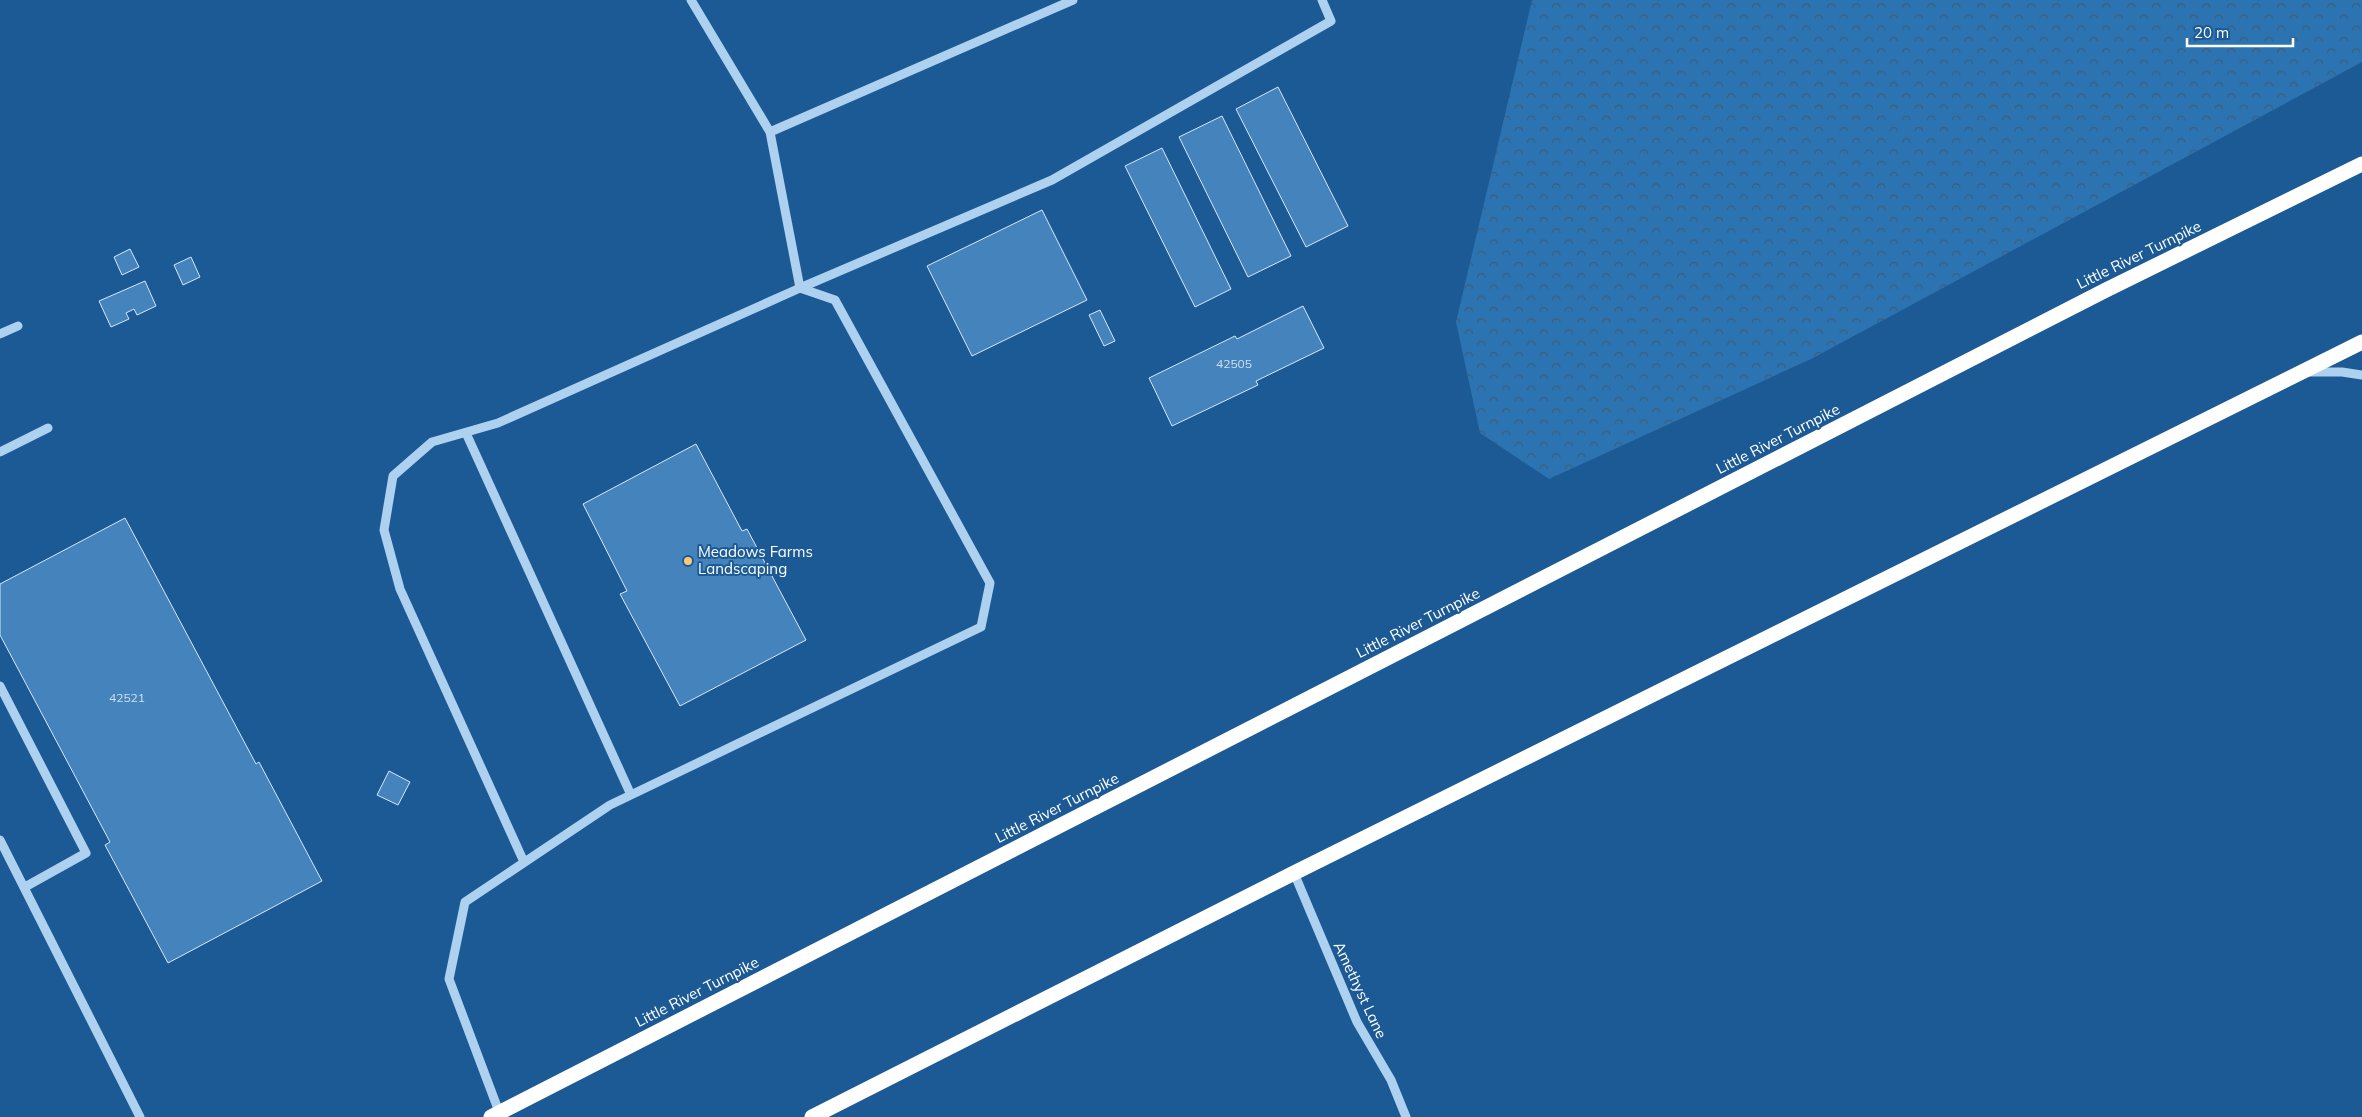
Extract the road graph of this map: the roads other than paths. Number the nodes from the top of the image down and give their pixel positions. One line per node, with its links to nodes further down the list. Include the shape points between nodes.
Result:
1 (691, 0): 4 (street)
2 (1072, 0): 4 (street)
3 (1322, 0): 6 (street, via 1331,21 1052,180)
4 (770, 132): 6 (street)
5 (2362, 164): 21 (highway, Little River Turnpike, via 2106,290)
6 (800, 288): 13 (street, via 498,424); 16 (street, via 835,300 990,583 981,627)
7 (18, 326): 8 (street)
8 (0, 334)
9 (2362, 342): 10 (highway)
10 (2299, 373): 11 (street); 19 (highway)
11 (2362, 375)
12 (48, 428): 14 (street)
13 (466, 433): 16 (street); 18 (street, via 432,442 394,476 384,530 400,589)
14 (0, 452)
15 (0, 686): 20 (street, via 86,853)
16 (631, 795): 18 (street, via 610,805)
17 (0, 840): 20 (street)
18 (524, 862): 21 (street, via 465,902 449,979)
19 (1294, 873): 23 (highway); 24 (street, Amethyst Lane, via 1357,1022 1390,1080)
20 (24, 887): 22 (street)
21 (499, 1116)
22 (140, 1117)
23 (812, 1117)
24 (1406, 1117)

